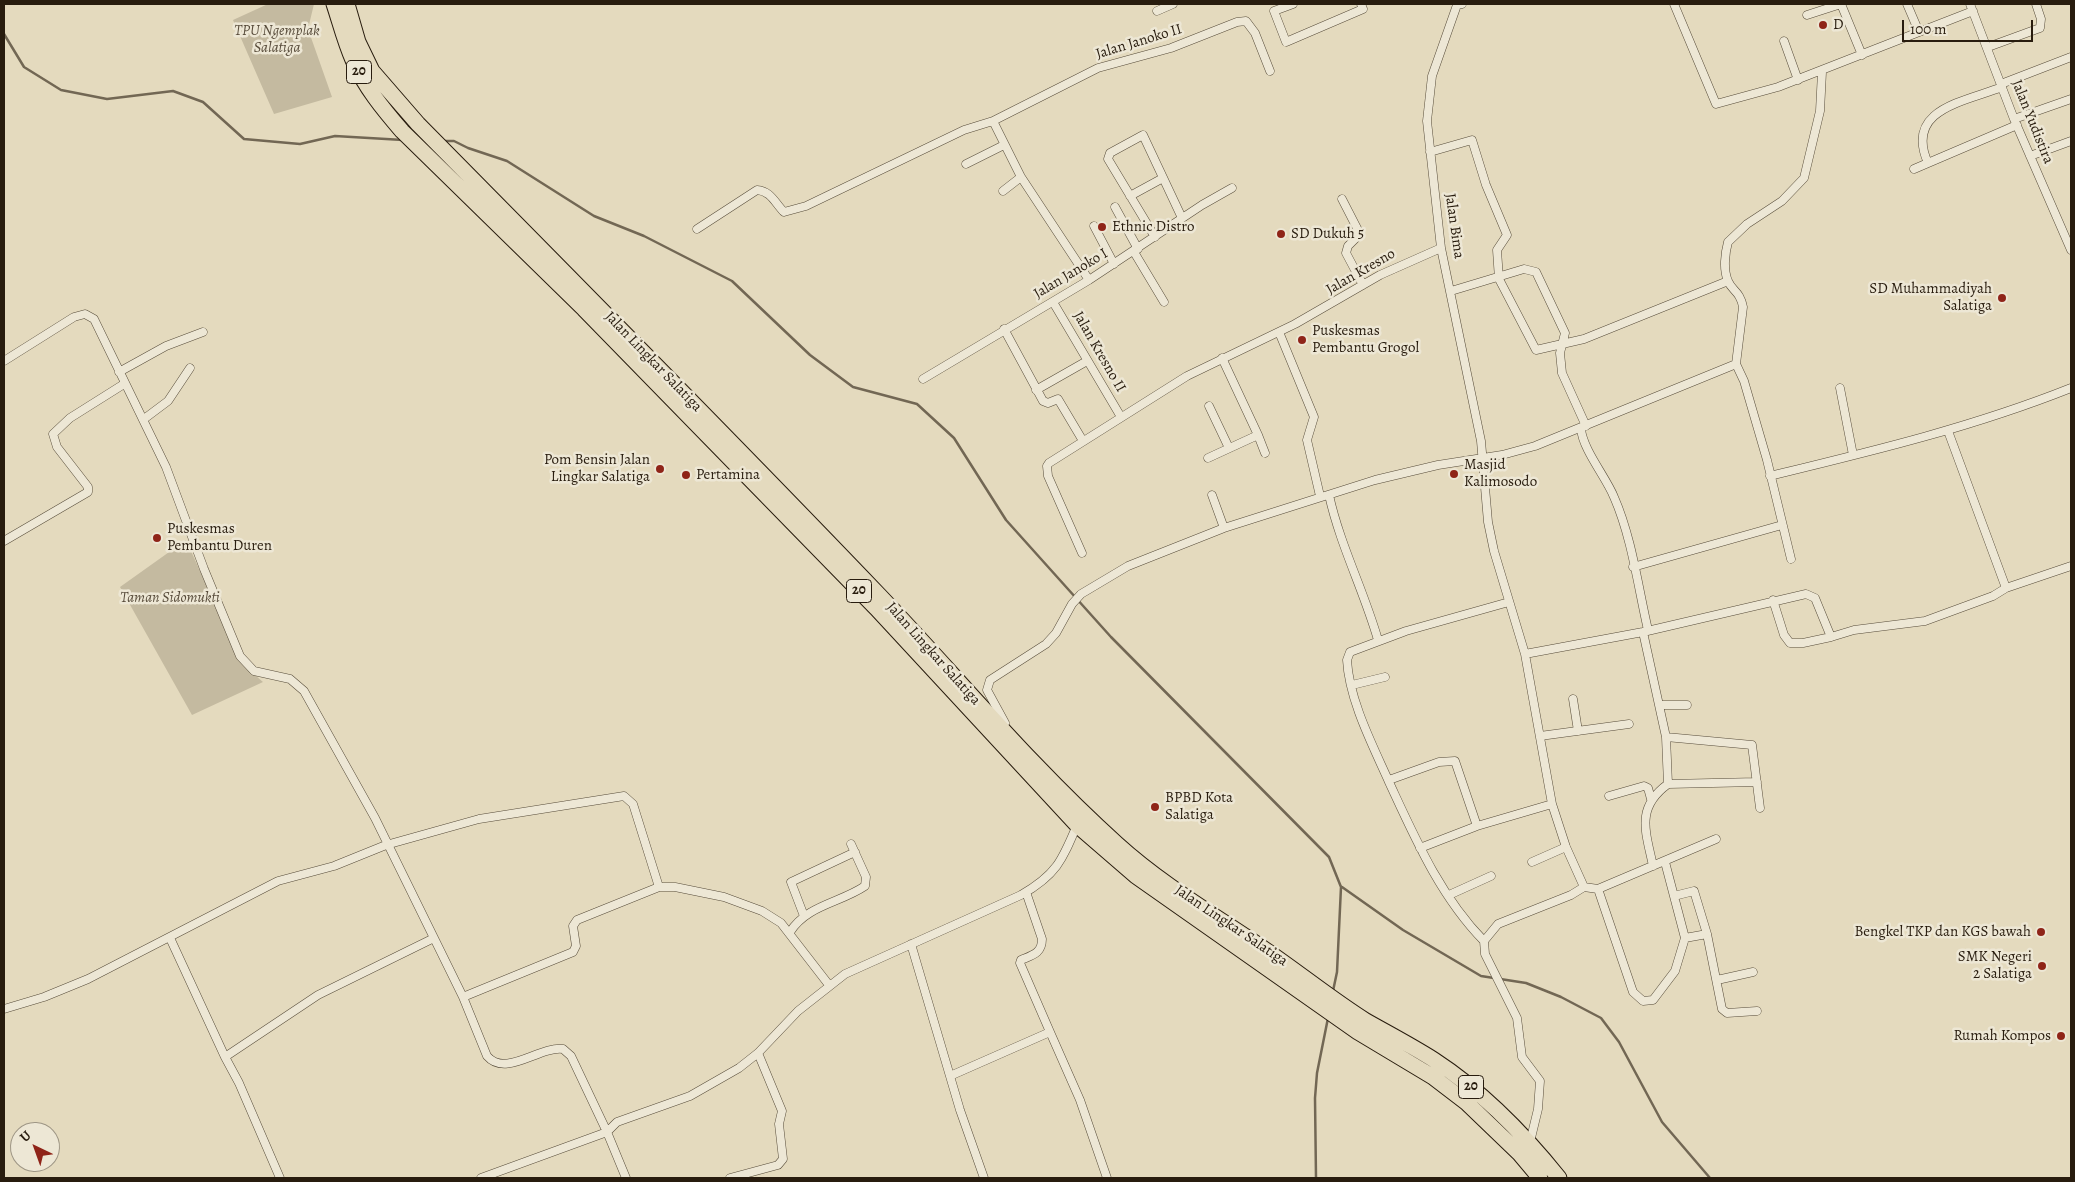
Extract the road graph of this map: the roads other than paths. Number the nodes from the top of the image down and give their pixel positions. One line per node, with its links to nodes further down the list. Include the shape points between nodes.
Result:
1 (334, 4): 110 (highway, Jalan Lingkar Salatiga / 20, via 363,80 402,131 584,309)
2 (347, 4): 110 (highway, Jalan Lingkar Salatiga / 20, via 358,42 372,70 418,124 875,590)
3 (1173, 4): 13 (street)
4 (1293, 4): 12 (street)
5 (1361, 4): 12 (street, via 1363,9 1286,42)
6 (1458, 4): 29 (street, Jalan Bima, via 1432,76 1427,122)
7 (1674, 4): 22 (street, via 1716,104)
8 (1841, 4): 14 (street); 18 (street)
9 (1907, 4): 15 (street)
10 (2036, 4): 17 (street, via 2042,19 2040,28)
11 (1972, 7): 15 (street); 17 (street, Jalan Yudistira)
12 (1273, 8)
13 (1157, 11)
14 (1807, 15)
15 (1919, 32): 18 (street)
16 (1784, 41): 22 (street)
17 (1988, 47): 23 (street, Jalan Yudistira)
18 (1862, 55): 21 (street)
19 (2071, 57): 23 (street)
20 (1270, 71): 25 (street, Jalan Janoko II, via 1253,28 1242,22 1171,48 1098,68)
21 (1822, 72): 22 (street); 51 (street, via 1822,102 1807,172 1793,191 1728,242)
22 (1798, 80)
23 (2002, 85): 26 (street, Jalan Yudistira); 31 (street, via 1940,111 1928,120 1921,145)
24 (2071, 99): 26 (street)
25 (993, 121): 28 (street); 43 (street, Jalan Janoko II, via 964,130 788,212 784,212 770,195 756,190)
26 (2015, 122): 30 (street, Jalan Yudistira); 31 (street)
27 (2071, 141): 30 (street)
28 (1004, 145): 32 (street); 34 (street)
29 (1430, 152): 45 (street, Jalan Bima); 49 (street, via 1472,140 1507,235 1496,250)
30 (2030, 156): 47 (street, Jalan Yudistira)
31 (1928, 163): 33 (street)
32 (966, 164)
33 (1914, 169)
34 (1021, 178): 37 (street); 50 (street)
35 (1163, 178): 38 (street); 38 (street, via 1143,135 1108,156); 41 (street)
36 (1232, 188): 41 (street, Jalan Janoko I)
37 (1003, 192)
38 (1130, 196): 44 (street)
39 (1342, 199): 52 (street, via 1360,234 1348,246 1346,254)
40 (1115, 207): 46 (street)
41 (1182, 218): 44 (street, Jalan Janoko I)
42 (1094, 226): 48 (street)
43 (697, 229)
44 (1155, 237): 46 (street, Jalan Janoko I)
45 (1441, 248): 52 (street, Jalan Kresno); 53 (street, Jalan Bima)
46 (1136, 250): 48 (street, Jalan Janoko I); 55 (street)
47 (2071, 250)
48 (1114, 264): 50 (street, Jalan Janoko I)
49 (1499, 279): 53 (street); 59 (street, via 1532,346 1540,350); 59 (street, via 1524,269 1536,272 1563,328 1565,338)
50 (1088, 280): 54 (street, Jalan Janoko I)
51 (1728, 282): 59 (street, via 1591,336); 63 (street, via 1741,298 1743,308)
52 (1363, 285): 58 (street, Jalan Kresno)
53 (1451, 291): 80 (street, Jalan Bima)
54 (1054, 302): 56 (street, Jalan Janoko I); 62 (street, Jalan Kresno II)
55 (1164, 302)
56 (1004, 329): 66 (street, Jalan Janoko I); 70 (street)
57 (203, 332): 65 (street, via 166,346)
58 (1279, 332): 60 (street, Jalan Kresno); 86 (street, via 1314,417 1307,440)
59 (1562, 343): 74 (street, via 1562,373)
60 (1222, 358): 72 (street, Jalan Kresno, via 1186,376); 76 (street)
61 (4, 361): 65 (street, via 69,319 85,314 94,319)
62 (1087, 361): 70 (street); 72 (street, Jalan Kresno II)
63 (1736, 364): 74 (street); 83 (street, via 1744,381)
64 (190, 368): 73 (street, via 168,401)
65 (119, 372): 67 (street)
66 (922, 379)
67 (124, 384): 73 (street); 89 (street, via 70,418 53,434 57,447 88,487 88,492)
68 (1840, 388): 81 (street)
69 (2071, 388): 75 (street)
70 (1036, 390): 77 (street, via 1045,403 1058,399)
71 (1209, 406): 78 (street)
72 (1121, 417): 77 (street, Jalan Kresno)
73 (144, 419): 123 (street, via 240,656 254,671 290,678 300,686 375,818)
74 (1584, 428): 80 (street, via 1535,446 1502,455); 93 (street, via 1582,436 1614,497)
75 (1948, 431): 81 (street); 94 (street)
76 (1258, 436): 78 (street); 79 (street)
77 (1083, 442): 90 (street, Jalan Kresno, via 1050,463 1047,471)
78 (1229, 448): 82 (street)
79 (1265, 453)
80 (1483, 456): 85 (street, via 1406,472); 96 (street, Jalan Bima, via 1491,537)
81 (1853, 456): 83 (street)
82 (1208, 458)
83 (1770, 476): 87 (street)
84 (1212, 495): 88 (street)
85 (1329, 495): 86 (street); 99 (street)
86 (1320, 496): 88 (street)
87 (1782, 525): 91 (street); 93 (street)
88 (1224, 528): 110 (street, via 1128,566 1081,594 1046,644 990,680 987,690)
89 (4, 541)
90 (1082, 553)
91 (1792, 559)
92 (2071, 566): 94 (street)
93 (1633, 567): 97 (street)
94 (2006, 588): 98 (street, via 1993,596 1925,621 1854,630)
95 (1773, 600): 97 (street); 98 (street, via 1811,595); 98 (street, via 1784,635 1790,643)
96 (1509, 602): 99 (street); 100 (street, Jalan Bima)
97 (1646, 631): 100 (street); 104 (street)
98 (1831, 637)
99 (1378, 640): 102 (street, via 1348,656)
100 (1525, 654): 108 (street, Jalan Bima)
101 (1385, 677): 102 (street)
102 (1352, 685): 111 (street, via 1373,750)
103 (1573, 699): 107 (street)
104 (1660, 705): 105 (street); 109 (street)
105 (1688, 705)
106 (1629, 724): 107 (street)
107 (1578, 731): 108 (street)
108 (1540, 736): 117 (street, Jalan Bima)
109 (1666, 737): 112 (street, via 1749,743 1752,745); 113 (street)
110 (1018, 756): 114 (highway, Jalan Lingkar Salatiga / 20)
111 (1389, 780): 120 (street, via 1439,762 1455,761); 125 (street)
112 (1757, 782): 113 (street); 118 (street)
113 (1668, 784): 116 (street)
114 (1056, 793): 119 (highway, Jalan Lingkar Salatiga / 20); 148 (highway, Jalan Lingkar Salatiga / 20, via 1144,868)
115 (1609, 796): 116 (street, via 1644,786 1648,788)
116 (1651, 799): 129 (street, via 1645,827)
117 (1552, 804): 120 (street); 124 (street, Jalan Bima)
118 (1760, 808)
119 (1077, 825): 134 (street, via 1053,871 1042,883); 148 (highway, Jalan Lingkar Salatiga / 20, via 1136,876)
120 (1477, 826): 125 (street)
121 (1716, 839): 128 (street)
122 (851, 844): 126 (street)
123 (386, 845): 131 (street, via 479,819 620,795 633,804); 140 (street, via 334,866 278,881); 141 (street)
124 (1566, 847): 127 (street); 132 (street, Jalan Bima)
125 (1420, 848): 135 (street)
126 (855, 852): 137 (street, via 866,876 865,886); 137 (street, via 792,882)
127 (1532, 862)
128 (1665, 862): 129 (street); 136 (street)
129 (1653, 866): 133 (street)
130 (1491, 876): 135 (street)
131 (659, 887): 138 (street, via 695,891 744,904 772,917); 149 (street, via 574,922 576,948 571,953)
132 (1584, 887): 133 (street); 143 (street, via 1498,924)
133 (1598, 889): 142 (street, via 1637,998 1653,1000 1672,977)
134 (1026, 892): 144 (street); 152 (street, via 1042,946 1020,963)
135 (1449, 895): 143 (street)
136 (1674, 896): 139 (street, via 1694,891); 142 (street)
137 (804, 916): 138 (street)
138 (790, 932): 147 (street)
139 (1706, 934): 142 (street); 146 (street)
140 (170, 938): 150 (street, via 67,989); 154 (street)
141 (434, 938): 149 (street); 154 (street, via 318,995)
142 (1685, 938)
143 (1484, 941): 157 (street, via 1485,954 1493,973 1517,1018 1522,1057 1540,1081 1538,1109)
144 (911, 944): 147 (street, via 863,964); 155 (street)
145 (1754, 972): 146 (street)
146 (1717, 980): 151 (street, via 1724,1012)
147 (830, 985): 153 (street, via 798,1011)
148 (1308, 987): 157 (highway, Jalan Lingkar Salatiga / 20, via 1361,1025 1434,1060 1468,1084)
149 (463, 997): 156 (street, via 483,1048 492,1061 503,1065 552,1049 567,1052)
150 (4, 1009)
151 (1756, 1011)
152 (1050, 1032): 155 (street); 163 (street, via 1080,1100)
153 (758, 1053): 156 (street, via 709,1086 671,1104 617,1122); 161 (street, via 782,1111 783,1159 778,1165)
154 (225, 1057): 158 (street)
155 (950, 1076): 162 (street)
156 (607, 1132): 159 (street); 160 (street)
157 (1524, 1148): 164 (highway, Jalan Lingkar Salatiga / 20); 165 (highway, Jalan Lingkar Salatiga / 20)
158 (280, 1178)
159 (480, 1178)
160 (626, 1178)
161 (730, 1178)
162 (984, 1178)
163 (1107, 1178)
164 (1540, 1178)
165 (1559, 1178)

